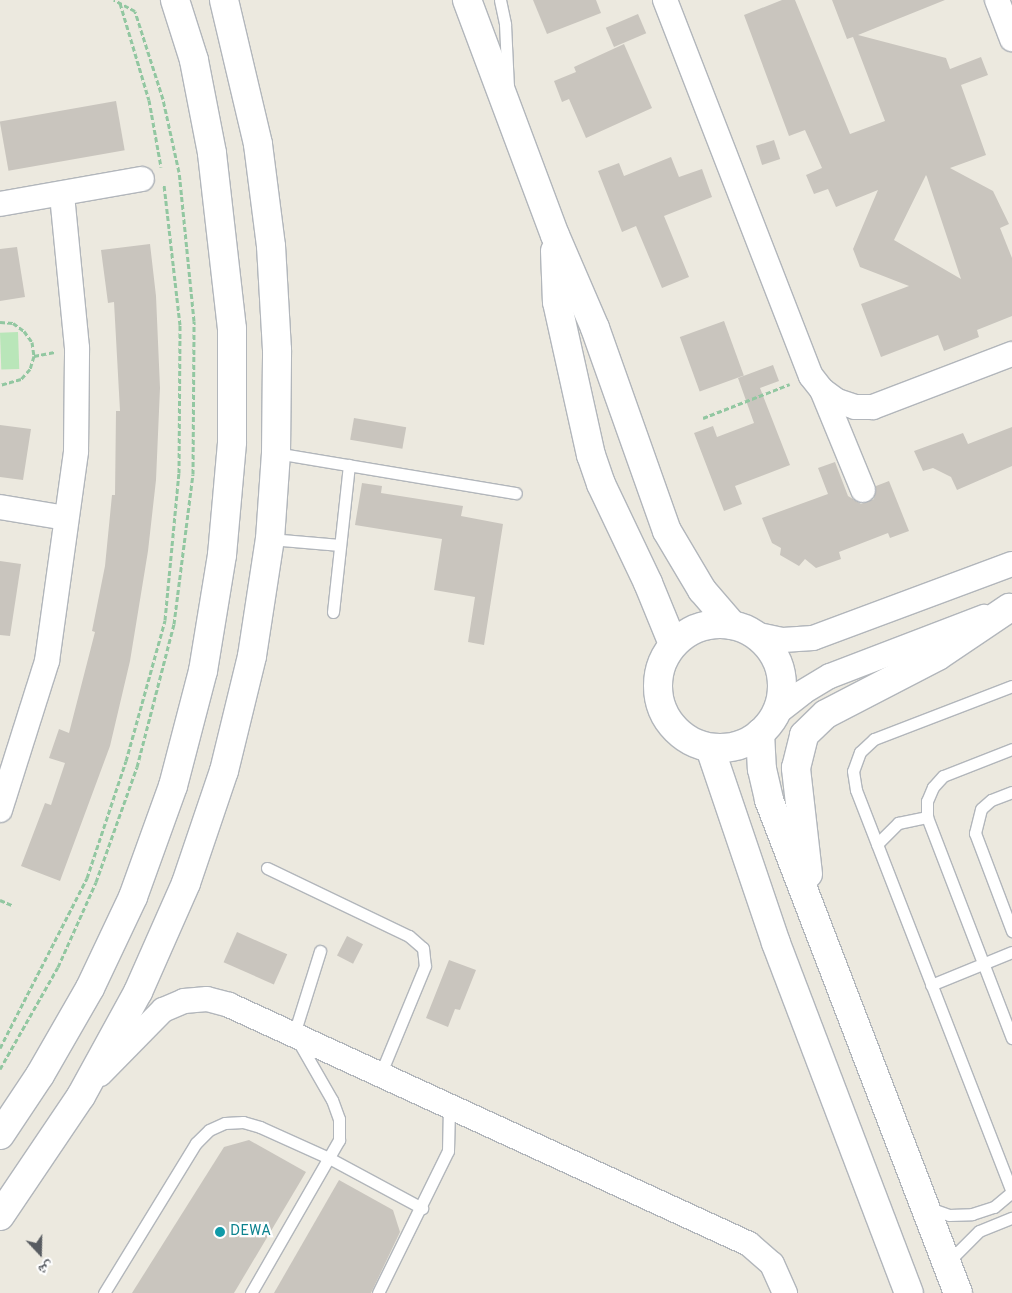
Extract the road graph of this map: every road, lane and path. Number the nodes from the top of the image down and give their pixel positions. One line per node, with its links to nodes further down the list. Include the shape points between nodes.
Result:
1 (114, 0): 8 (path)
2 (175, 0): 57 (street, via 194,60 212,153 232,329 232,442 222,555 203,671 173,786 133,897 90,988 40,1075)
3 (224, 0): 20 (street, via 258,144 271,246 277,350)
4 (466, 0): 10 (street)
5 (500, 0): 10 (lane, via 509,63)
6 (665, 0): 17 (street)
7 (997, 0): 9 (street)
8 (120, 3): 11 (path, via 149,100); 53 (path, via 134,11 163,99 179,172 194,321 193,474 174,624 137,767 96,882 58,967)
9 (1011, 33)
10 (508, 106): 14 (street)
11 (156, 177): 12 (street); 52 (path, via 180,325 178,473 164,620 126,761 87,878)
12 (62, 194): 13 (street); 25 (street, via 78,388 76,451)
13 (0, 204)
14 (555, 235): 31 (street, via 595,328 667,531 697,583); 32 (street, via 557,302 591,455)
15 (0, 322): 18 (path, via 13,324 24,331 32,342 34,356 30,369 21,379)
16 (1012, 354): 17 (street, via 873,407 854,407 837,401)
17 (816, 383): 19 (path); 22 (street)
18 (0, 385)
19 (703, 418)
20 (276, 453): 21 (lane); 26 (street)
21 (350, 465): 23 (lane); 27 (lane)
22 (863, 490)
23 (516, 493)
24 (0, 507): 25 (street)
25 (66, 518): 38 (street, via 47,661)
26 (270, 539): 27 (lane); 55 (street, via 252,656 224,771 192,865 138,992)
27 (340, 546): 30 (lane)
28 (1012, 564): 31 (street, via 813,638 783,640)
29 (1010, 607): 34 (street, via 830,676 802,692); 44 (street, via 938,656 826,714 804,735 796,768)
30 (333, 612)
31 (743, 629): 32 (street, via 711,624); 34 (street, via 771,650 780,671 782,693)
32 (673, 644): 35 (street, via 660,667 658,693 666,718 684,736)
33 (1012, 686): 40 (lane, via 874,739 860,752 854,781)
34 (767, 724): 35 (street, via 744,743); 44 (street, via 762,769 769,800)
35 (710, 748): 69 (street, via 776,943)
36 (1012, 749): 39 (lane, via 943,776 927,801)
37 (1012, 792): 45 (lane, via 991,800 982,810 975,834)
38 (0, 810)
39 (927, 817): 40 (lane, via 898,823); 48 (lane)
40 (877, 844): 49 (lane)
41 (267, 868): 54 (lane, via 409,936 423,948 424,966)
42 (0, 900): 43 (path)
43 (12, 905)
44 (814, 918): 61 (street)
45 (1012, 931)
46 (320, 951): 50 (lane)
47 (1012, 952): 48 (lane)
48 (983, 964): 49 (lane); 51 (lane)
49 (931, 985): 59 (lane)
50 (294, 1034): 54 (street); 55 (street, via 207,999 184,1001 162,1010 145,1025); 58 (lane, via 339,1119 338,1140)
51 (1012, 1038)
52 (0, 1048)
53 (0, 1069)
54 (380, 1075): 56 (street)
55 (81, 1096): 62 (street)
56 (449, 1108): 60 (lane, via 448,1151); 68 (street, via 749,1244 772,1264)
57 (0, 1134)
58 (330, 1158): 60 (lane); 65 (lane, via 243,1122 225,1122 209,1130 196,1144); 66 (lane)
59 (1012, 1192): 61 (lane, via 994,1207 972,1214 949,1215)
60 (422, 1208): 67 (lane)
61 (927, 1208): 64 (street)
62 (0, 1216)
63 (1012, 1218): 64 (lane, via 979,1231)
64 (948, 1262): 70 (street)
65 (104, 1293)
66 (251, 1293)
67 (378, 1293)
68 (785, 1293)
69 (909, 1293)
70 (958, 1293)

